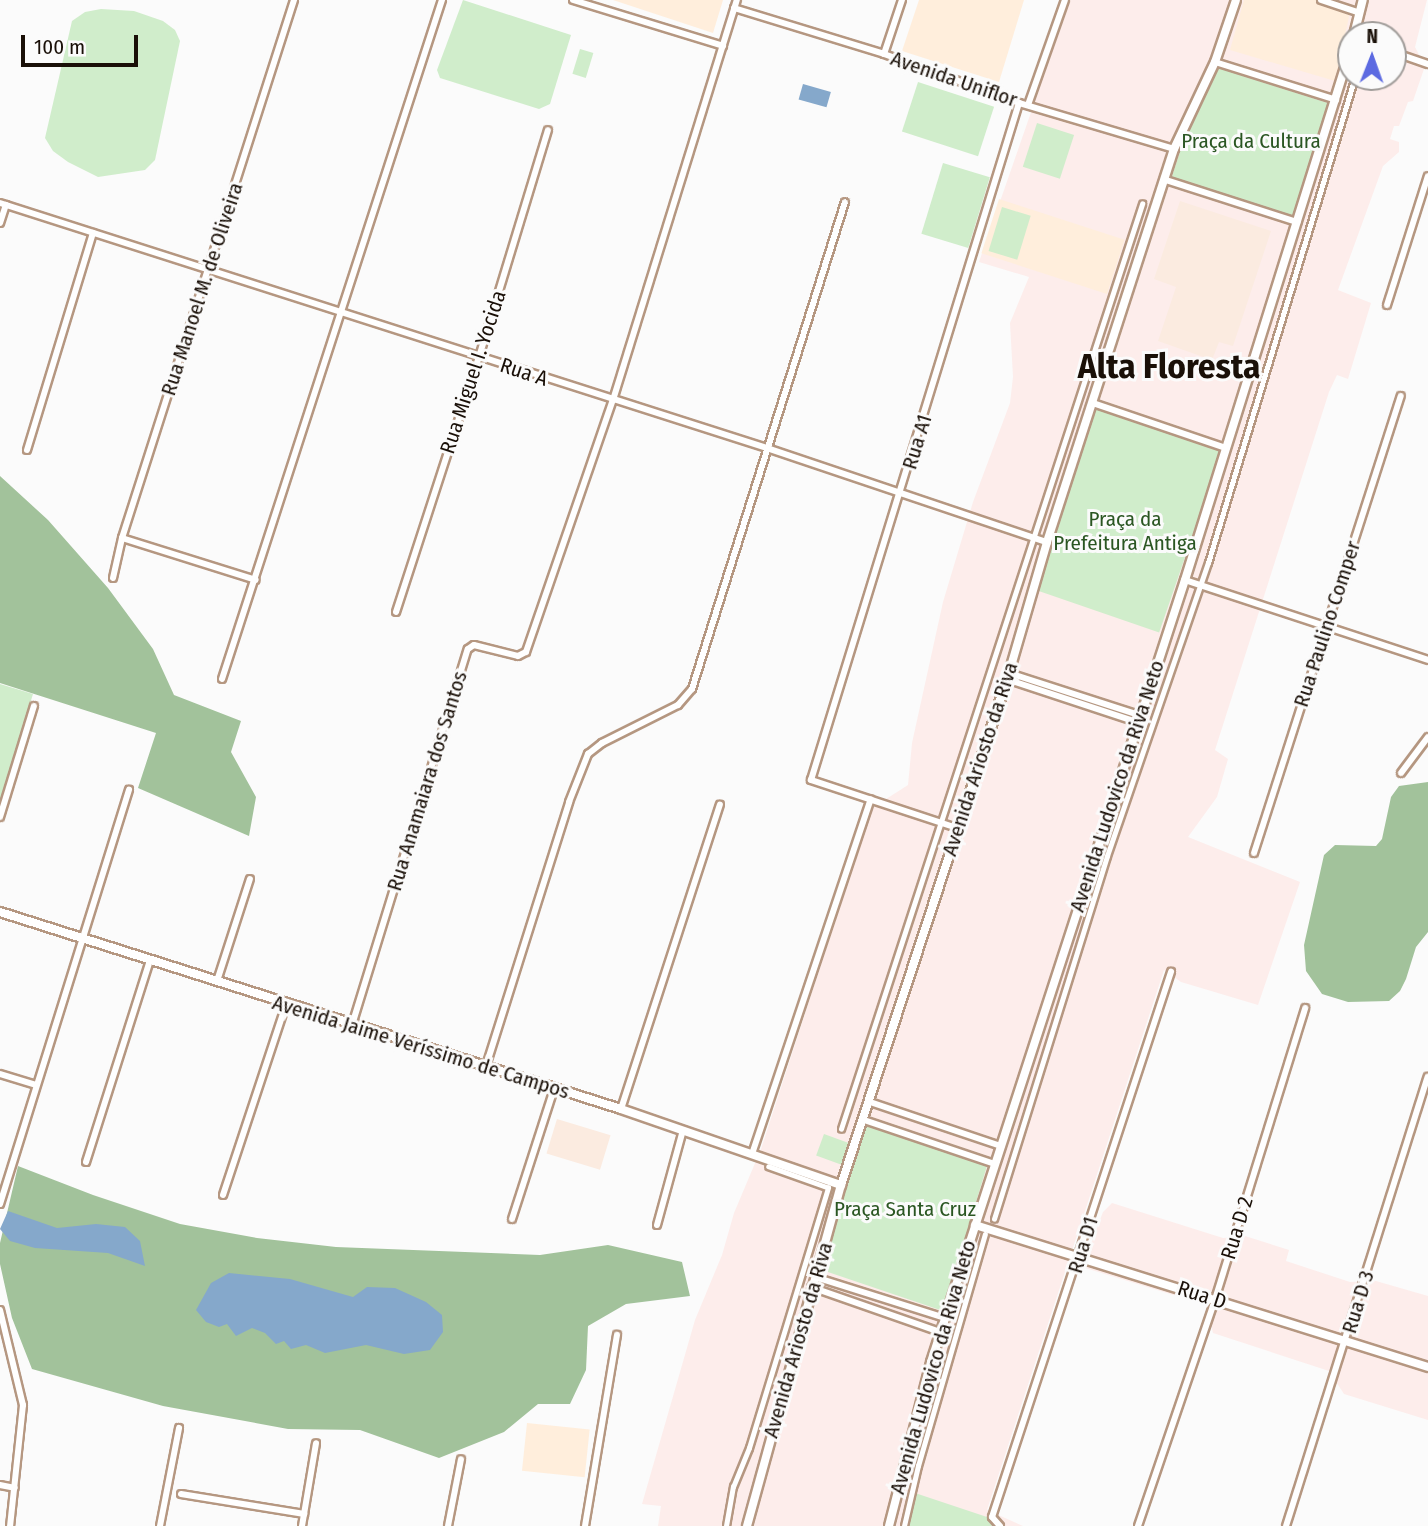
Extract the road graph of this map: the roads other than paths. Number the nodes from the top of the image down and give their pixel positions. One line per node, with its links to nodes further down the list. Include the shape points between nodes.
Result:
1 (294, 0): 33 (street, Rua Manoel M. de Oliveira)
2 (442, 0): 35 (street)
3 (573, 0): 13 (street)
4 (737, 0): 10 (street)
5 (902, 0): 14 (street)
6 (1065, 0): 22 (street)
7 (1236, 0): 16 (street, Avenida Ariosto da Riva)
8 (1321, 0): 11 (street)
9 (1362, 0): 11 (street)
10 (734, 8): 13 (street); 14 (street, Avenida Uniflor)
11 (1360, 13): 12 (street)
12 (1358, 21)
13 (723, 46): 38 (street)
14 (884, 54): 21 (street, Avenida Uniflor)
15 (1407, 57): 17 (street)
16 (1216, 62): 20 (street); 24 (street, Avenida Ariosto da Riva)
17 (1428, 64)
18 (1339, 91): 20 (street, Avenida Ludovico da Riva Neto)
19 (1350, 91): 50 (street)
20 (1336, 100): 30 (street, Avenida Ludovico da Riva Neto)
21 (1020, 103): 22 (street, Avenida Uniflor); 43 (street, Rua A1)
22 (1028, 106): 24 (street, Avenida Uniflor)
23 (548, 130): 36 (street, Rua Miguel I. Yocida)
24 (1174, 149): 26 (street, Avenida Ariosto da Riva)
25 (1428, 176): 34 (street)
26 (1166, 180): 30 (street); 39 (street, Avenida Ariosto da Riva)
27 (845, 202): 41 (street)
28 (3, 204): 31 (street); 32 (street, Rua A)
29 (1142, 204): 44 (street)
30 (1297, 222): 40 (street, Avenida Ludovico da Riva Neto)
31 (0, 223)
32 (93, 233): 33 (street, Rua A); 42 (street)
33 (209, 270): 35 (street, Rua A); 45 (street, Rua Manoel M. de Oliveira)
34 (1387, 305)
35 (342, 314): 36 (street, Rua A); 48 (street)
36 (479, 357): 38 (street, Rua A); 51 (street, Rua Miguel I. Yocida)
37 (1401, 396): 52 (street, Rua Paulino Comper)
38 (613, 400): 41 (street, Rua A); 75 (street, Rua Anamaiara dos Santos, via 526,652 518,656 474,645 468,649)
39 (1093, 403): 40 (street); 46 (street, Avenida Ariosto da Riva)
40 (1226, 448): 49 (street, Avenida Ludovico da Riva Neto)
41 (770, 449): 43 (street, Rua A); 76 (street, via 692,689 678,705 588,754)
42 (27, 450)
43 (901, 494): 44 (street, Rua A); 61 (street, Rua A1, via 811,780)
44 (1034, 537): 46 (street, Rua A); 64 (street)
45 (122, 538): 47 (street, Rua Manoel M. de Oliveira); 48 (street)
46 (1047, 542): 54 (street, Avenida Ariosto da Riva)
47 (113, 579)
48 (256, 580): 55 (street)
49 (1185, 580): 50 (street); 57 (street, Avenida Ludovico da Riva Neto)
50 (1200, 585): 52 (street); 95 (street, via 1107,856)
51 (396, 612)
52 (1326, 625): 53 (street); 66 (street, Rua Paulino Comper)
53 (1428, 660)
54 (1008, 676): 57 (street); 65 (street, Avenida Ariosto da Riva)
55 (222, 679)
56 (34, 706): 63 (street)
57 (1138, 719): 86 (street, Avenida Ludovico da Riva Neto)
58 (1428, 737): 59 (street)
59 (1401, 774)
60 (129, 790): 69 (street)
61 (871, 799): 64 (street); 87 (street)
62 (720, 805): 82 (street)
63 (0, 817)
64 (941, 822): 65 (street); 84 (street)
65 (957, 828): 81 (street, Avenida Ariosto da Riva)
66 (1254, 853)
67 (250, 879): 72 (street)
68 (0, 912): 69 (street, Avenida Jaime Veríssimo de Campos)
69 (83, 938): 70 (street, Avenida Jaime Veríssimo de Campos); 79 (street)
70 (150, 960): 72 (street, Avenida Jaime Veríssimo de Campos); 88 (street)
71 (1171, 972): 99 (street, Rua D1)
72 (217, 981): 73 (street, Avenida Jaime Veríssimo de Campos)
73 (286, 1005): 75 (street, Avenida Jaime Veríssimo de Campos); 92 (street)
74 (1305, 1008): 103 (street, Rua D 2)
75 (352, 1024): 76 (street, Avenida Jaime Veríssimo de Campos)
76 (486, 1066): 80 (street, Avenida Jaime Veríssimo de Campos)
77 (0, 1074): 79 (street)
78 (1428, 1077): 109 (street, Rua D 3)
79 (35, 1084): 93 (street)
80 (554, 1089): 82 (street, Avenida Jaime Veríssimo de Campos); 94 (street)
81 (870, 1102): 83 (street, Avenida Ariosto da Riva); 86 (street)
82 (621, 1109): 85 (street, Avenida Jaime Veríssimo de Campos)
83 (864, 1120): 89 (street); 91 (street, Avenida Ariosto da Riva)
84 (841, 1129)
85 (683, 1130): 87 (street, Avenida Jaime Veríssimo de Campos); 96 (street)
86 (1001, 1146): 89 (street, Avenida Ludovico da Riva Neto)
87 (752, 1154): 91 (street, Avenida Jaime Veríssimo de Campos)
88 (86, 1162)
89 (995, 1164): 97 (street, Avenida Ludovico da Riva Neto)
90 (769, 1167): 123 (street, via 828,1188 733,1487)
91 (841, 1185): 100 (street, Avenida Ariosto da Riva)
92 (223, 1195)
93 (0, 1204)
94 (512, 1219)
95 (995, 1219)
96 (657, 1225)
97 (975, 1225): 99 (street, Rua D); 106 (street, Avenida Ludovico da Riva Neto)
98 (985, 1234): 126 (street)
99 (1080, 1256): 103 (street, Rua D); 127 (street, Rua D1, via 992,1517)
100 (815, 1277): 101 (street, Avenida Ariosto da Riva); 102 (street)
101 (811, 1287): 104 (street); 124 (street, Avenida Ariosto da Riva)
102 (878, 1297): 104 (street); 106 (street)
103 (1216, 1299): 109 (street, Rua D); 128 (street, Rua D 2)
104 (873, 1307): 107 (street)
105 (0, 1312): 115 (street, via 23,1405)
106 (945, 1318): 107 (street, Avenida Ludovico da Riva Neto)
107 (940, 1332): 125 (street, Avenida Ludovico da Riva Neto)
108 (617, 1335): 122 (street)
109 (1346, 1340): 110 (street, Rua D); 129 (street, Rua D 3)
110 (1428, 1367)
111 (179, 1428): 119 (street)
112 (316, 1443): 117 (street)
113 (461, 1459): 121 (street)
114 (0, 1485): 115 (street)
115 (15, 1488): 118 (street)
116 (181, 1494): 117 (street)
117 (304, 1514): 120 (street)
118 (10, 1526)
119 (160, 1526)
120 (302, 1526)
121 (447, 1526)
122 (585, 1526)
123 (726, 1526)
124 (747, 1526)
125 (889, 1526)
126 (905, 1526)
127 (1000, 1526)
128 (1138, 1526)
129 (1286, 1526)

